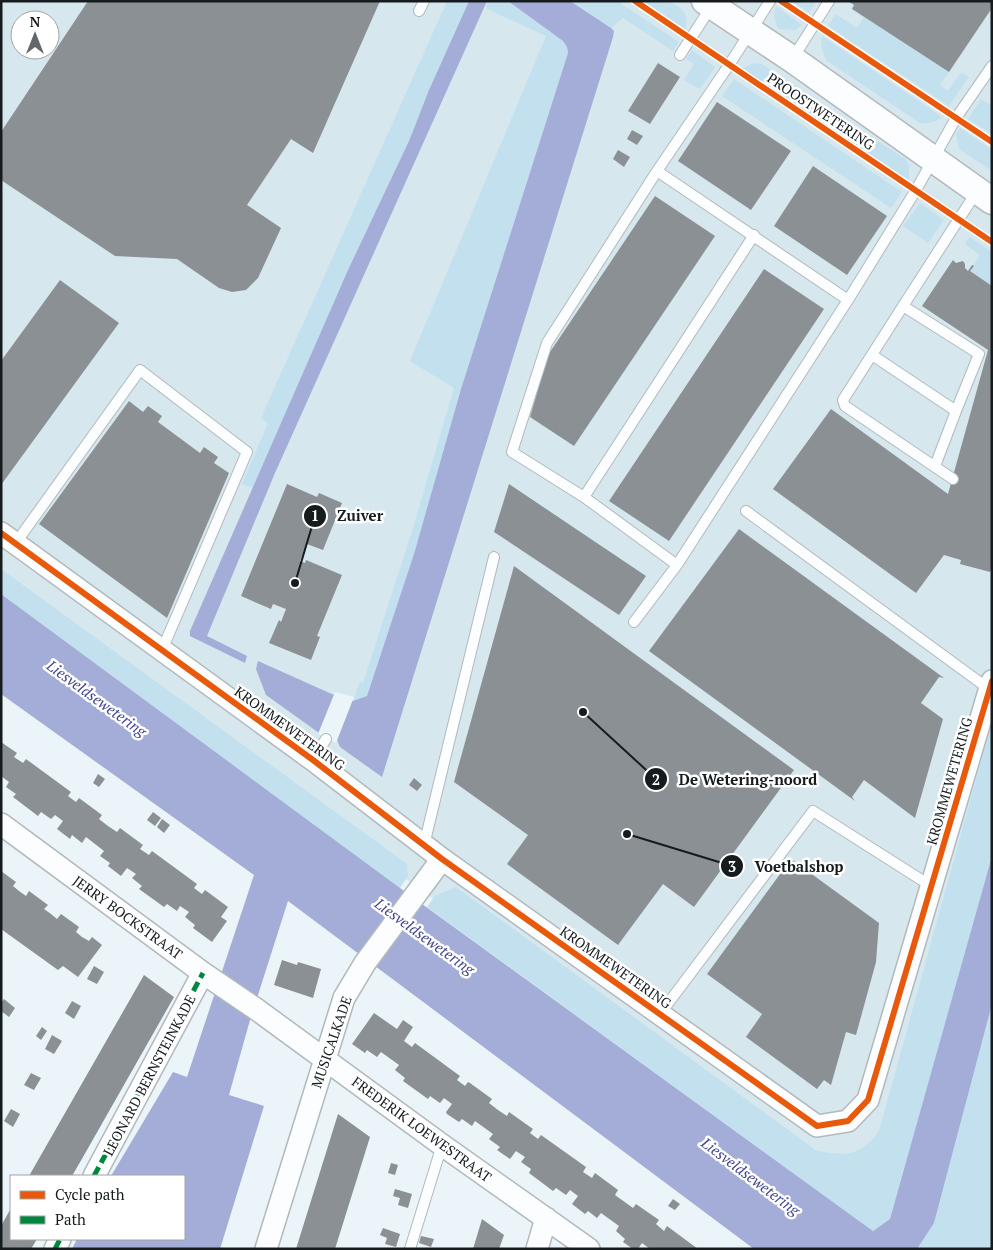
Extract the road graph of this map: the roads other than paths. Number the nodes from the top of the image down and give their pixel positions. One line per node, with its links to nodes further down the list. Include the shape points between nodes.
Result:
1 (770, 1): 4 (lane)
2 (830, 1): 6 (lane)
3 (708, 4): 4 (street, PROOSTWETERING); 5 (lane)
4 (750, 32): 6 (street, PROOSTWETERING); 9 (lane)
5 (680, 55)
6 (792, 59): 8 (street, PROOSTWETERING)
7 (992, 66): 8 (lane)
8 (932, 160): 10 (street, PROOSTWETERING); 12 (lane)
9 (657, 171): 11 (lane); 18 (lane, via 547,343 512,452)
10 (985, 196): 13 (lane)
11 (754, 235): 12 (lane); 18 (lane)
12 (848, 300): 22 (lane)
13 (904, 306): 14 (lane); 15 (lane, via 979,354)
14 (872, 355): 15 (lane); 16 (lane, via 843,403)
15 (956, 411): 16 (lane)
16 (935, 466): 17 (lane)
17 (953, 479)
18 (584, 497): 22 (lane)
19 (746, 511): 25 (lane)
20 (8, 538): 24 (street, KROMMEWETERING); 24 (lane, via 140,370 247,452)
21 (494, 557): 29 (lane)
22 (677, 564): 23 (lane)
23 (634, 622)
24 (162, 650): 27 (street, KROMMEWETERING)
25 (991, 685): 31 (street, KROMMEWETERING)
26 (326, 739): 27 (lane)
27 (313, 760): 29 (street, KROMMEWETERING)
28 (1, 824): 32 (street, JERRY BOCKSTRAAT)
29 (424, 845): 30 (street, KROMMEWETERING)
30 (442, 859): 34 (street, KROMMEWETERING); 35 (street, MUSICALKADE, via 365,963 344,998)
31 (931, 886): 34 (lane, via 813,811); 34 (street, KROMMEWETERING, via 868,1100 848,1121 817,1126)
32 (210, 977): 33 (street, JERRY BOCKSTRAAT); 37 (street, LEONARD BERNSTEINKADE)
33 (256, 1008): 35 (street, FREDERIK LOEWESTRAAT)
34 (660, 1014)
35 (324, 1058): 36 (street, FREDERIK LOEWESTRAAT); 39 (street, MUSICALKADE)
36 (442, 1145): 38 (street, FREDERIK LOEWESTRAAT); 40 (lane)
37 (95, 1175)
38 (546, 1218): 41 (street); 42 (street, FREDERIK LOEWESTRAAT)
39 (266, 1249)
40 (410, 1249)
41 (537, 1249)
42 (589, 1249)

